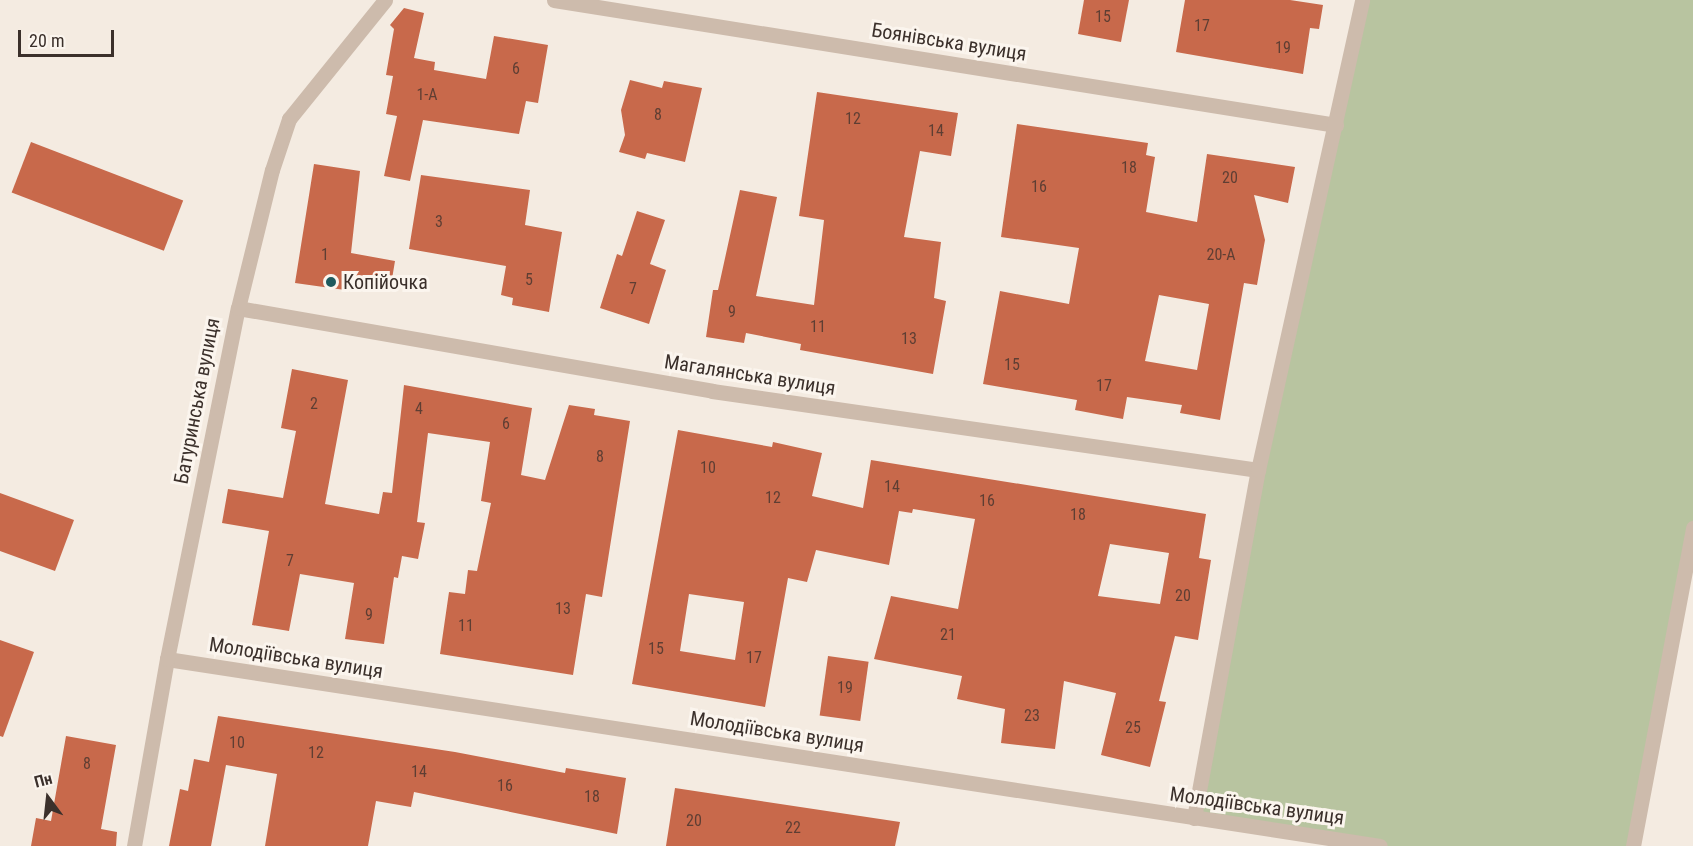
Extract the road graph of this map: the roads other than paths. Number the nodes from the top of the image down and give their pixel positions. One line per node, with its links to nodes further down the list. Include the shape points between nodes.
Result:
1 (385, 0): 5 (street, Батуринська вулиця, via 288,119)
2 (554, 0): 4 (street, Боянівська вулиця)
3 (1362, 0): 4 (street)
4 (1336, 124): 6 (street)
5 (238, 308): 6 (street, Магалянська вулиця, via 712,391); 8 (street, Батуринська вулиця)
6 (1258, 470): 9 (street)
7 (1693, 531): 12 (street)
8 (167, 659): 9 (street, Молодіївська вулиця); 10 (street, Батуринська вулиця)
9 (1194, 819): 11 (street, Молодіївська вулиця)
10 (134, 846)
11 (1380, 846)
12 (1633, 846)

